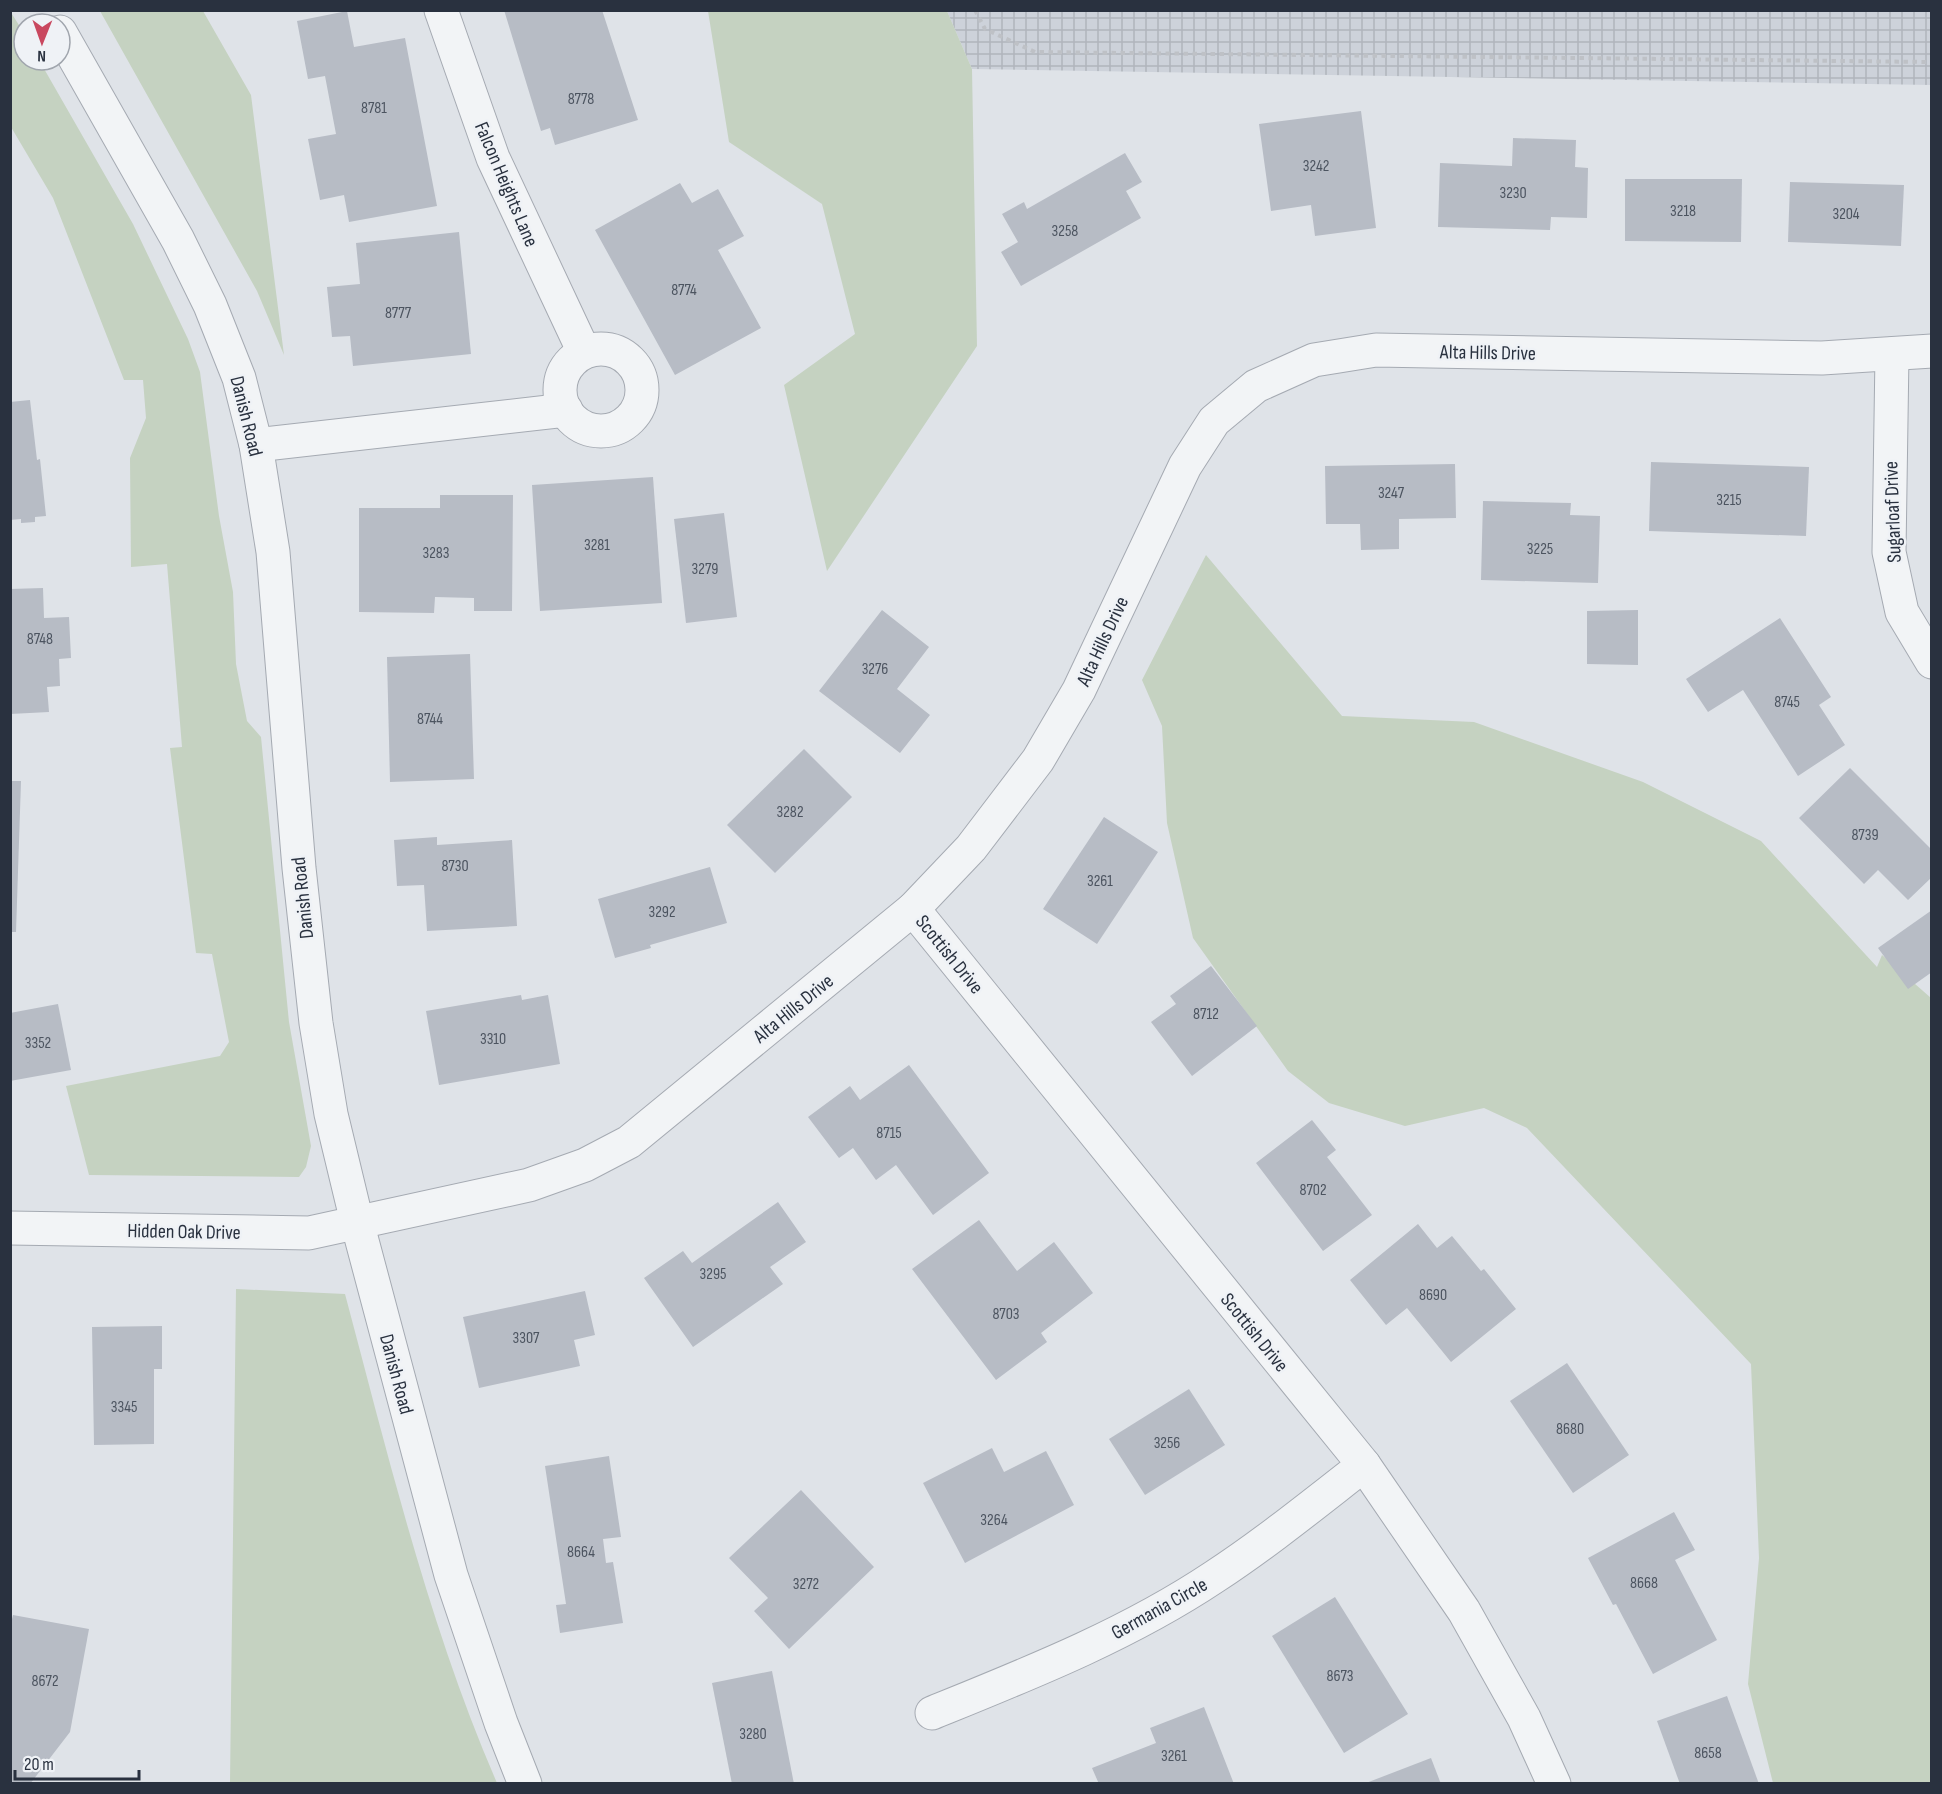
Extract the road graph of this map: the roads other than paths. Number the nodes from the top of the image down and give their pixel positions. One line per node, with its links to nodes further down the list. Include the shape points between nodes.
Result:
1 (441, 10): 4 (street, Falcon Heights Lane, via 493,158)
2 (72, 53): 7 (street, Danish Road, via 178,240 210,305 239,378)
3 (1932, 351): 5 (street, Alta Hills Drive)
4 (584, 352): 6 (street, via 564,371 560,384); 6 (street, via 610,350 633,364 642,389 640,402 634,414 612,429 586,427 574,421)
5 (1892, 354): 8 (street, Sugarloaf Drive, via 1889,552 1902,612); 9 (street, Alta Hills Drive, via 1822,358 1376,350 1314,360 1256,386 1214,421 1185,466 1079,690 1038,760 971,848)
6 (566, 410): 7 (street)
7 (256, 445): 10 (street, Danish Road, via 273,552 316,1023 331,1114)
8 (1932, 662)
9 (914, 909): 10 (street, Alta Hills Drive, via 629,1142 585,1166 529,1185); 12 (street, Scottish Drive)
10 (357, 1222): 11 (street, Hidden Oak Drive, via 309,1233); 14 (street, Danish Road, via 451,1575)
11 (10, 1228)
12 (1364, 1465): 13 (street, Germania Circle, via 1214,1577 1136,1623); 15 (street, Scottish Drive, via 1464,1611 1524,1718)
13 (932, 1713)
14 (525, 1784)
15 (1554, 1784)

